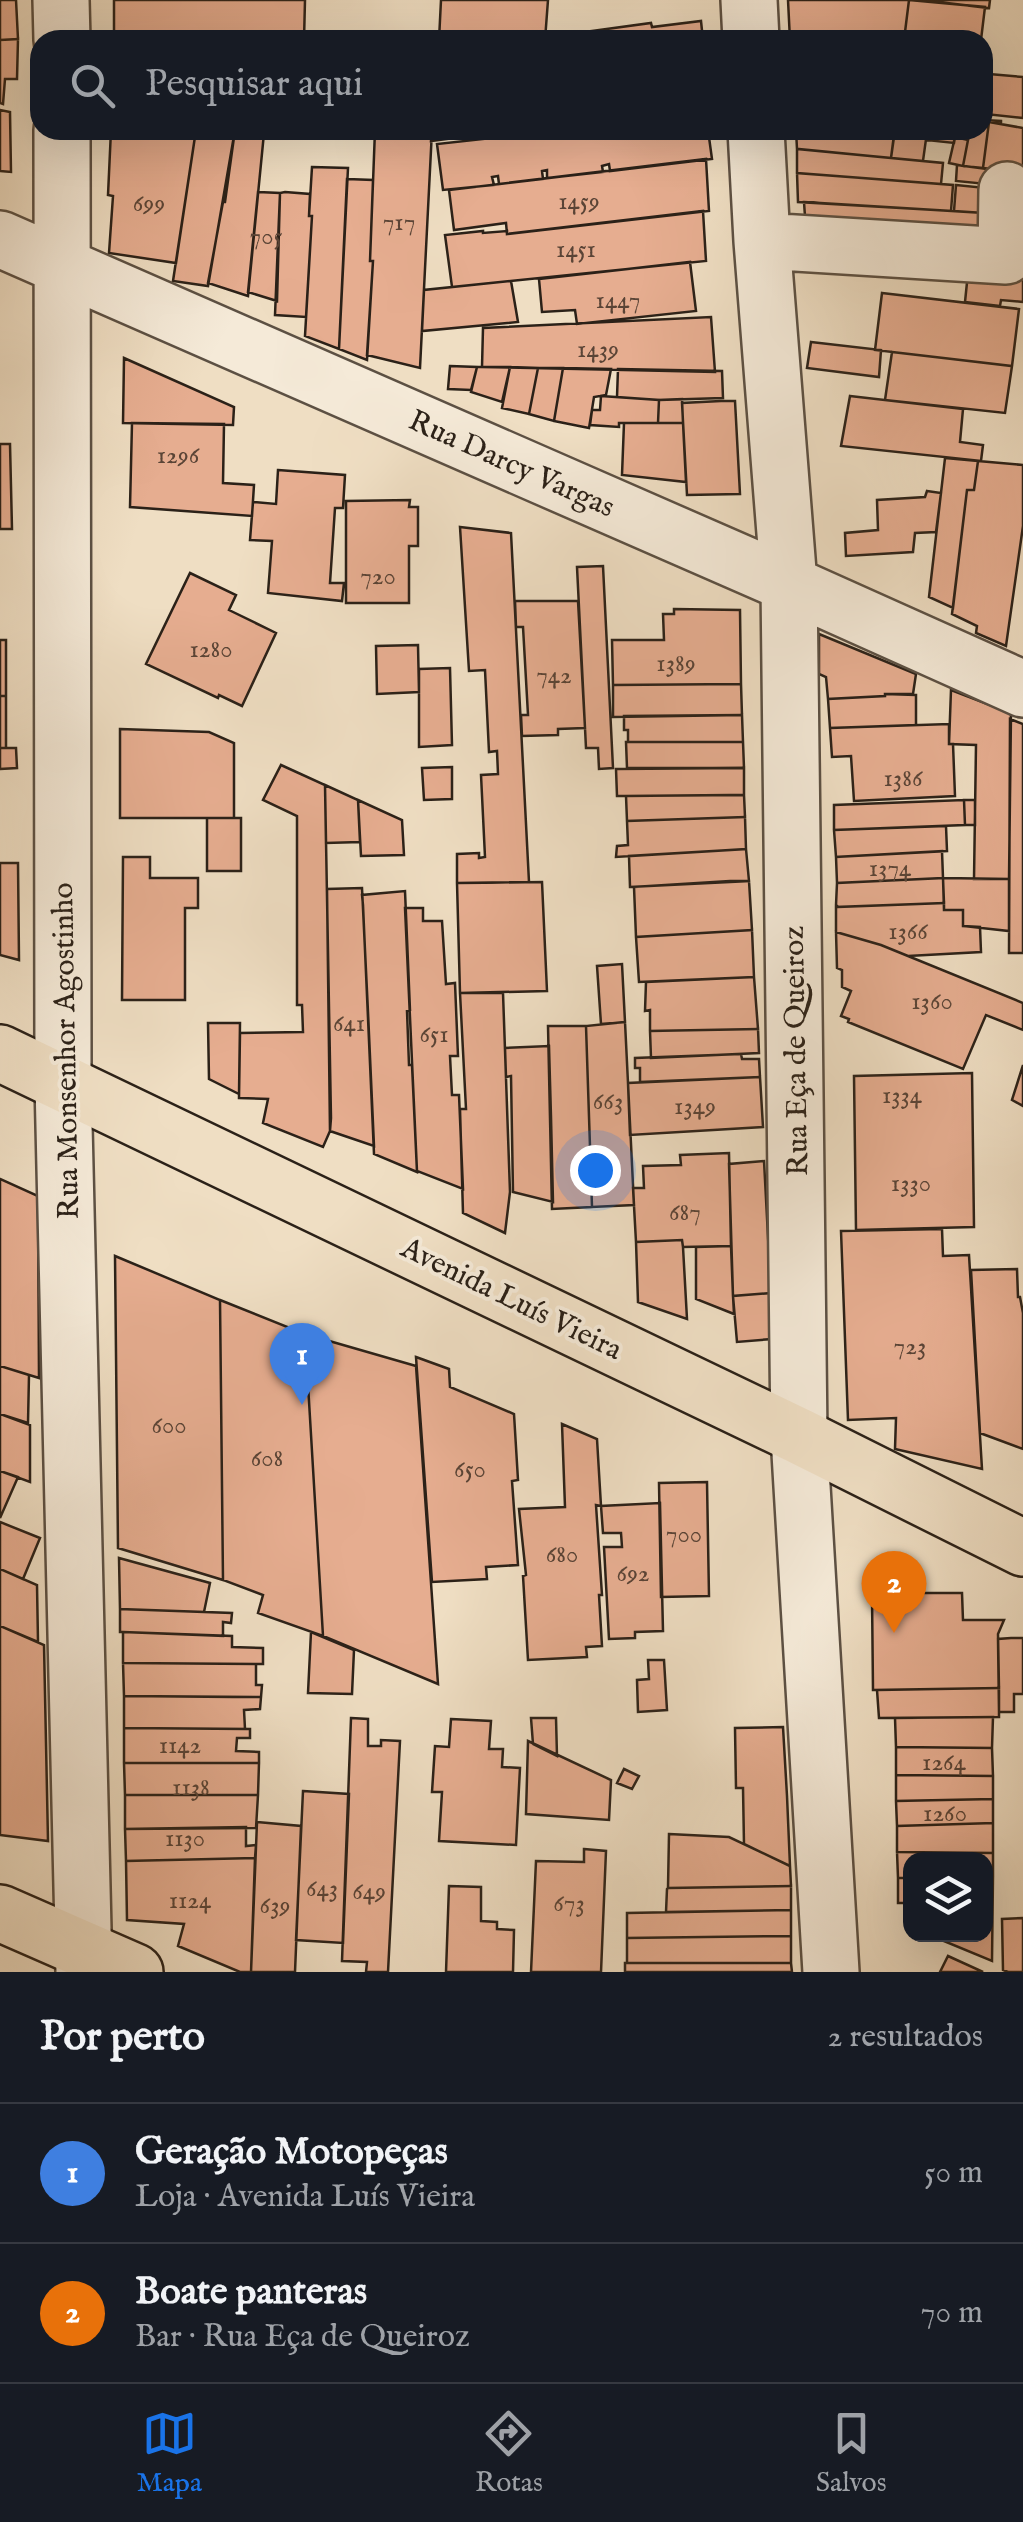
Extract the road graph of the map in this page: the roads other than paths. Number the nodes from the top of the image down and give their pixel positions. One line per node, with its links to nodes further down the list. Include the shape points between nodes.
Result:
1 (62, 0): 3 (street)
2 (749, 0): 4 (street)
3 (62, 30)
4 (750, 30)
5 (62, 140): 10 (street, Rua Monsenhor Agostinho)
6 (757, 140): 9 (street, Rua Eça de Queiroz)
7 (1007, 190): 9 (street, via 1006,256)
8 (0, 239): 10 (street, Rua Darcy Vargas)
9 (762, 241): 11 (street, Rua Eça de Queiroz)
10 (62, 266): 11 (street, Rua Darcy Vargas); 14 (street, Rua Monsenhor Agostinho)
11 (789, 584): 12 (street, Rua Darcy Vargas); 15 (street, Rua Eça de Queiroz)
12 (1023, 689)
13 (0, 1053): 14 (main road, Avenida Luís Vieira)
14 (64, 1084): 15 (main road, Avenida Luís Vieira); 18 (street, Rua Monsenhor Agostinho)
15 (800, 1436): 16 (main road, Avenida Luís Vieira); 20 (street, Rua Eça de Queiroz)
16 (1023, 1548)
17 (0, 1913): 18 (main road)
18 (84, 1961): 19 (main road)
19 (135, 1972)
20 (832, 1972)

